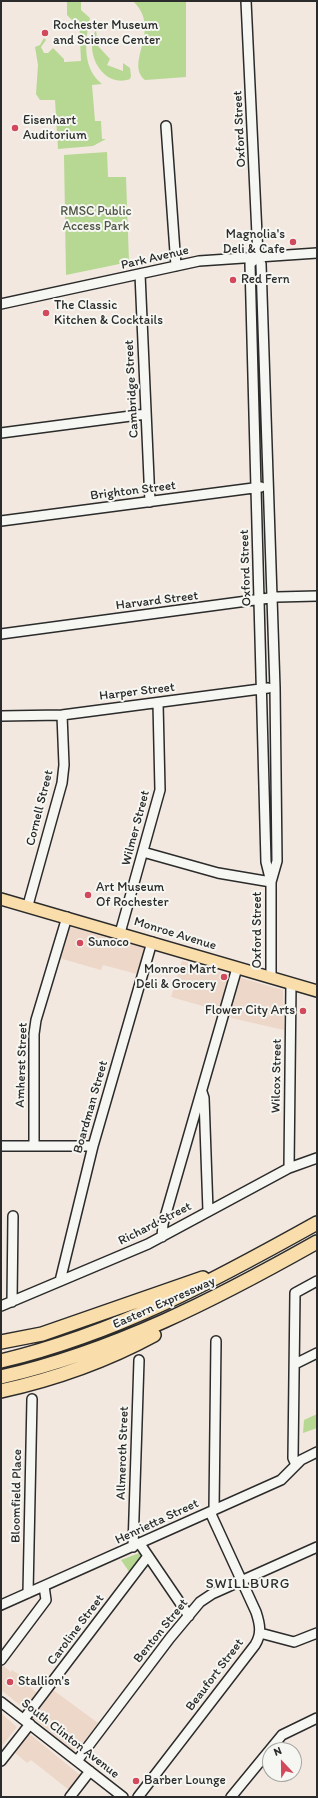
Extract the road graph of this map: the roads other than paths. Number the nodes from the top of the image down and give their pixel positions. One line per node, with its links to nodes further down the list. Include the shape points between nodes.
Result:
1 (246, 1): 4 (street, Oxford Street)
2 (166, 126): 5 (street)
3 (317, 253): 4 (street, Park Avenue)
4 (258, 256): 5 (street, Park Avenue, via 205,260); 10 (street, Oxford Street, via 262,264); 11 (street, Oxford Street, via 250,264)
5 (176, 266): 6 (street, Park Avenue)
6 (140, 274): 7 (street, Park Avenue); 8 (street, Cambridge Street)
7 (1, 304)
8 (146, 414): 9 (street); 12 (street, Cambridge Street)
9 (1, 433)
10 (269, 487): 11 (street, Brighton Street); 15 (street, Oxford Street)
11 (257, 488): 12 (street, Brighton Street); 16 (street, Oxford Street)
12 (150, 502): 13 (street, Brighton Street)
13 (1, 521)
14 (317, 596): 15 (street, Harvard Street)
15 (272, 598): 16 (street, Harvard Street); 18 (street, Oxford Street)
16 (260, 600): 17 (street, Harvard Street); 19 (street, Oxford Street)
17 (1, 634)
18 (275, 688): 19 (street, Harper Street); 24 (street, Oxford Street, via 277,861)
19 (262, 689): 20 (street, Harper Street); 24 (street, Oxford Street, via 266,862)
20 (158, 703): 21 (street, Harper Street); 23 (street, Wilmer Street, via 160,790)
21 (62, 715): 22 (street, Harper Street); 26 (street, Cornell Street, via 62,783)
22 (1, 716)
23 (143, 852): 24 (street, via 218,873); 28 (street, Wilmer Street)
24 (271, 882): 31 (street, Oxford Street)
25 (1, 898): 26 (main road, Monroe Avenue)
26 (28, 905): 27 (main road, Monroe Avenue)
27 (67, 917): 28 (main road, Monroe Avenue); 36 (street, Amherst Street, via 36,1020)
28 (120, 933): 29 (main road, Monroe Avenue)
29 (152, 942): 30 (main road, Monroe Avenue); 37 (street, Boardman Street)
30 (237, 968): 31 (main road, Monroe Avenue); 34 (street)
31 (271, 978): 32 (main road, Monroe Avenue)
32 (291, 984): 33 (main road, Monroe Avenue); 39 (street, Wilcox Street)
33 (317, 991)
34 (202, 1092): 40 (street); 43 (street, via 163,1224)
35 (1, 1146): 36 (street)
36 (34, 1146): 37 (street)
37 (93, 1146): 47 (street, Boardman Street)
38 (317, 1158): 39 (street, Richard Street)
39 (289, 1168): 40 (street, Richard Street)
40 (208, 1212): 43 (street, Richard Street)
41 (13, 1216): 49 (street)
42 (317, 1222): 45 (highway, Eastern Expressway)
43 (162, 1237): 47 (street, Richard Street)
44 (314, 1244): 48 (highway, Eastern Expressway)
45 (252, 1260): 52 (highway, via 59,1328 28,1338); 55 (highway, Eastern Expressway, via 184,1295 115,1325)
46 (317, 1280): 56 (street, via 295,1292)
47 (60, 1281): 49 (street, Richard Street)
48 (228, 1291): 57 (highway, Eastern Expressway, via 120,1341 65,1360); 58 (highway, via 163,1330 108,1358 49,1379)
49 (12, 1302): 50 (street, Richard Street)
50 (1, 1306)
51 (216, 1341): 62 (street)
52 (1, 1342)
53 (317, 1353): 56 (street)
54 (139, 1360): 63 (street, Allmeroth Street)
55 (1, 1361)
56 (295, 1364): 61 (street, via 293,1458)
57 (1, 1377)
58 (1, 1391)
59 (32, 1399): 68 (street, Bloomfield Place)
60 (317, 1452): 61 (street, Henrietta Street)
61 (296, 1465): 62 (street, Henrietta Street, via 281,1480)
62 (212, 1511): 63 (street, Henrietta Street); 66 (street, Beaufort Street)
63 (136, 1546): 65 (street); 67 (street, Henrietta Street)
64 (317, 1547): 66 (street, Benton Street)
65 (148, 1556): 70 (street); 76 (street, Caroline Street)
66 (242, 1580): 70 (street, Benton Street, via 208,1596); 71 (street, Beaufort Street, via 256,1612)
67 (44, 1586): 68 (street, Henrietta Street); 73 (street, via 46,1600)
68 (28, 1593): 69 (street, Henrietta Street)
69 (1, 1605)
70 (189, 1616): 78 (street, Benton Street)
71 (260, 1633): 72 (street, via 294,1642); 82 (street, Beaufort Street, via 255,1645)
72 (317, 1634)
73 (1, 1660)
74 (1, 1702): 76 (street, South Clinton Avenue)
75 (317, 1718): 83 (street, via 282,1735)
76 (27, 1722): 77 (street, Caroline Street); 78 (street, South Clinton Avenue)
77 (1, 1761)
78 (77, 1761): 79 (street, South Clinton Avenue)
79 (90, 1771): 80 (street); 81 (street, South Clinton Avenue)
80 (70, 1797)
81 (123, 1797)
82 (138, 1797)
83 (231, 1797)

